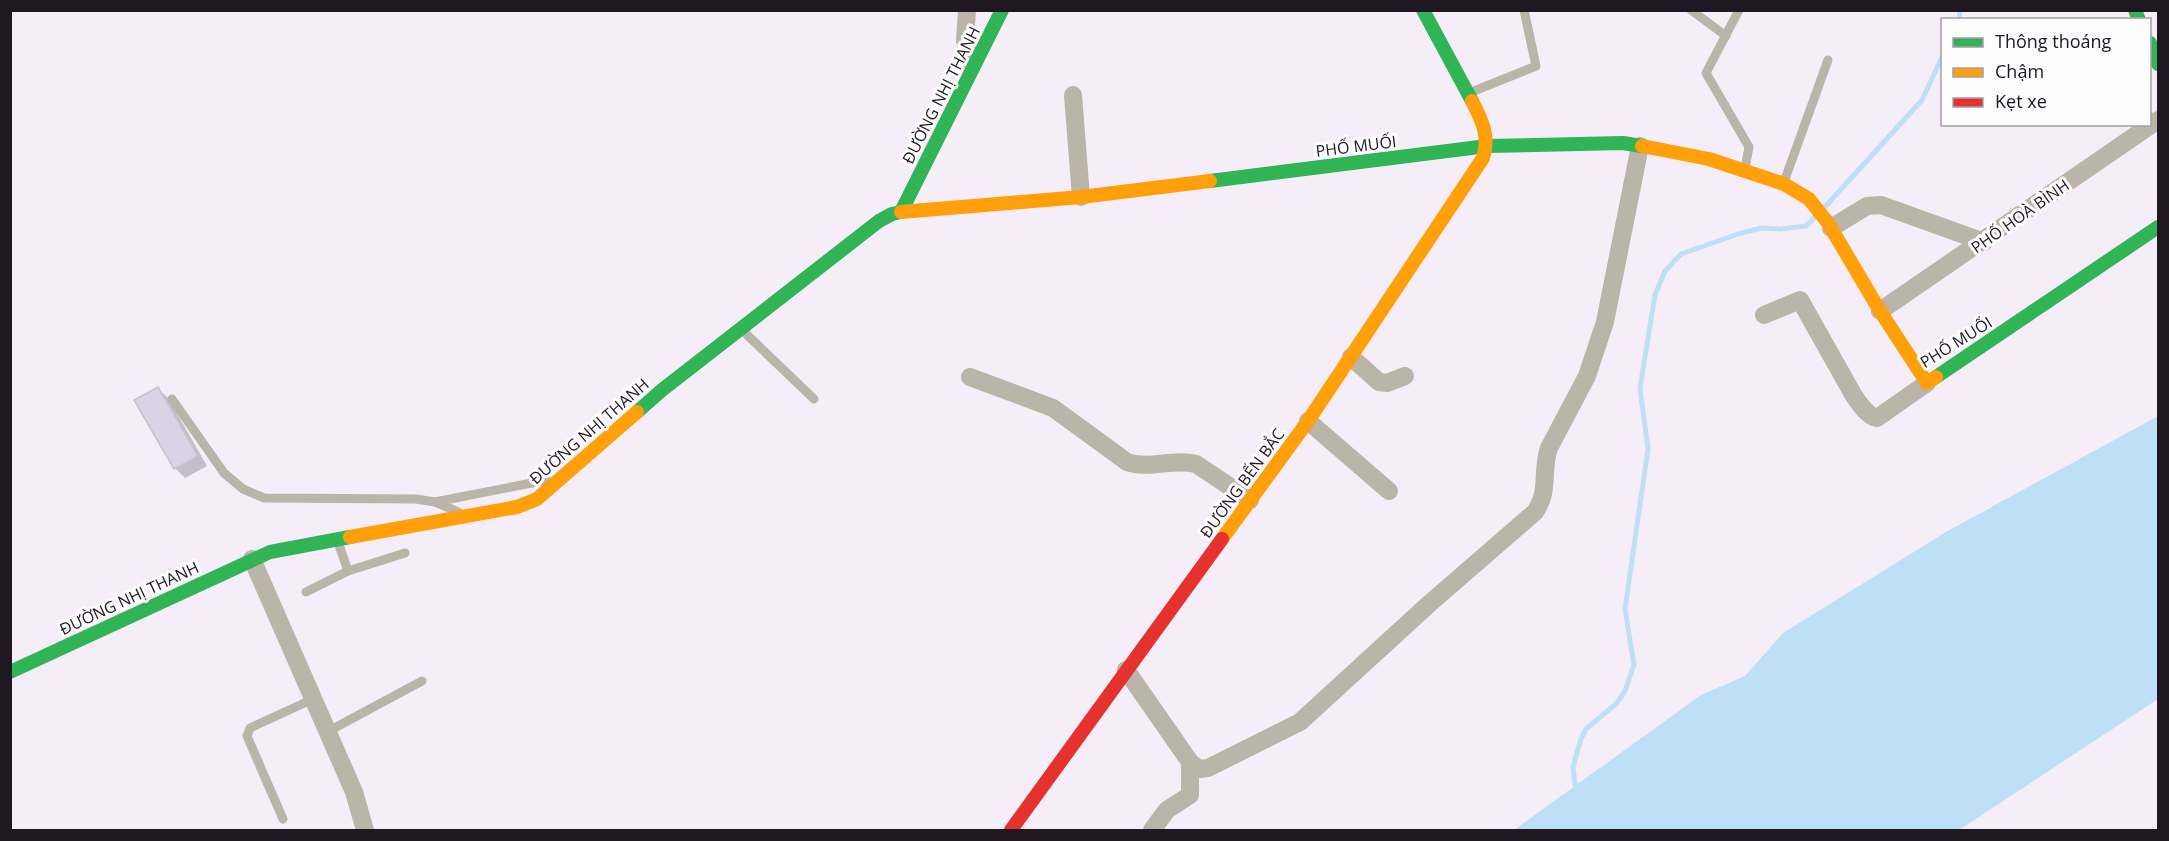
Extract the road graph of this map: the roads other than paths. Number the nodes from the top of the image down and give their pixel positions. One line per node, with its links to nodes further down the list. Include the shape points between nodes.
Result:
1 (967, 10): 11 (street, via 965,41)
2 (1002, 10): 11 (street, ĐƯỜNG NHỊ THANH)
3 (1423, 10): 12 (street)
4 (1524, 10): 12 (lane, via 1536,66)
5 (1691, 10): 7 (lane)
6 (1739, 10): 7 (lane)
7 (1726, 36): 17 (lane, via 1706,73 1749,147)
8 (2154, 44): 10 (street)
9 (1828, 60): 18 (lane)
10 (2158, 64)
11 (971, 68): 20 (street, ĐƯỜNG NHỊ THANH)
12 (1469, 93): 15 (street, via 1484,121)
13 (1073, 95): 19 (street)
14 (2149, 126): 23 (street, PHỐ HOÀ BÌNH)
15 (1487, 146): 16 (street, PHỐ MUỐI); 19 (street, PHỐ MUỐI); 27 (street, ĐƯỜNG BẾN BẮC, via 1476,169)
16 (1640, 146): 17 (street, PHỐ MUỐI, via 1709,159); 49 (street, via 1605,322 1587,376 1545,458 1544,494 1535,512 1300,722 1208,768 1199,769)
17 (1745, 171): 18 (street, PHỐ MUỐI)
18 (1784, 184): 21 (street, PHỐ MUỐI, via 1809,199)
19 (1081, 197): 20 (street, PHỐ MUỐI)
20 (901, 212): 26 (street, ĐƯỜNG NHỊ THANH, via 879,221)
21 (1830, 225): 23 (street, via 1867,206 1881,206); 24 (street, PHỐ MUỐI)
22 (2158, 227): 30 (street, PHỐ MUỐI)
23 (1984, 242): 24 (street, PHỐ HOÀ BÌNH)
24 (1880, 311): 30 (street, PHỐ MUỐI)
25 (1764, 315): 30 (street, via 1800,300 1854,396 1873,417)
26 (742, 330): 32 (lane); 34 (street, ĐƯỜNG NHỊ THANH, via 662,390)
27 (1351, 357): 28 (street, via 1379,382); 33 (street, ĐƯỜNG BẾN BẮC)
28 (1405, 376)
29 (970, 377): 36 (street, via 1053,408 1127,462 1137,466 1196,464)
30 (1927, 383)
31 (172, 399): 37 (lane, via 224,473 243,489 264,498)
32 (814, 399)
33 (1308, 421): 35 (street); 36 (street, ĐƯỜNG BẾN BẮC)
34 (562, 477): 37 (lane); 38 (street, ĐƯỜNG NHỊ THANH, via 537,499)
35 (1389, 491)
36 (1250, 500): 44 (street, ĐƯỜNG BẾN BẮC)
37 (435, 502): 38 (lane)
38 (467, 517): 39 (street, ĐƯỜNG NHỊ THANH)
39 (337, 540): 41 (street, ĐƯỜNG NHỊ THANH); 42 (lane)
40 (405, 553): 42 (lane)
41 (252, 559): 45 (street, ĐƯỜNG NHỊ THANH); 47 (street)
42 (348, 571): 43 (lane)
43 (306, 592)
44 (1126, 670): 49 (street); 52 (street, ĐƯỜNG BẾN BẮC)
45 (10, 672)
46 (422, 681): 48 (lane)
47 (313, 699): 48 (street); 50 (lane, via 247,731)
48 (327, 732): 51 (street, via 354,792)
49 (1190, 762): 53 (street, via 1190,795 1167,810)
50 (283, 819)
51 (365, 831)
52 (1011, 831)
53 (1152, 831)

